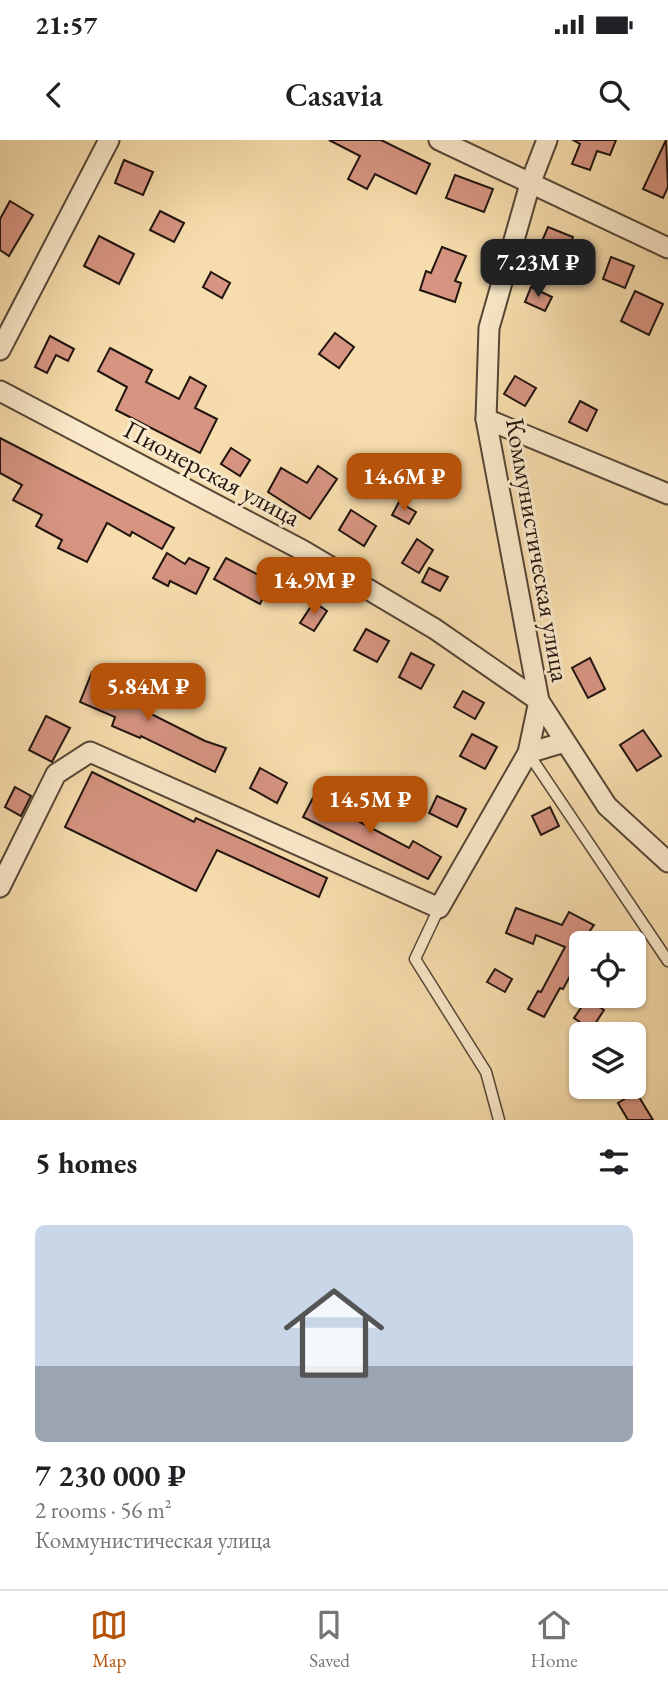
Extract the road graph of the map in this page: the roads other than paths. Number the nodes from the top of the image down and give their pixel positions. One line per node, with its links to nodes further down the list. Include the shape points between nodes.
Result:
1 (109, 140): 6 (street)
2 (439, 140): 4 (street)
3 (547, 140): 4 (street, Коммунистическая улица)
4 (530, 184): 5 (street); 8 (street, Коммунистическая улица, via 489,328)
5 (668, 248)
6 (0, 350)
7 (0, 391): 10 (street, Пионерская улица, via 302,550 435,629)
8 (486, 419): 9 (street); 10 (street, Коммунистическая улица)
9 (668, 494)
10 (539, 701): 11 (street, Пионерская улица); 12 (street, Коммунистическая улица)
11 (565, 742): 12 (street); 13 (street, Пионерская улица, via 607,806)
12 (528, 753): 15 (street, Коммунистическая улица); 16 (lane)
13 (668, 862)
14 (0, 887): 15 (street, via 56,774 90,752)
15 (439, 908): 17 (lane, via 415,959 486,1072)
16 (668, 961)
17 (499, 1120)

